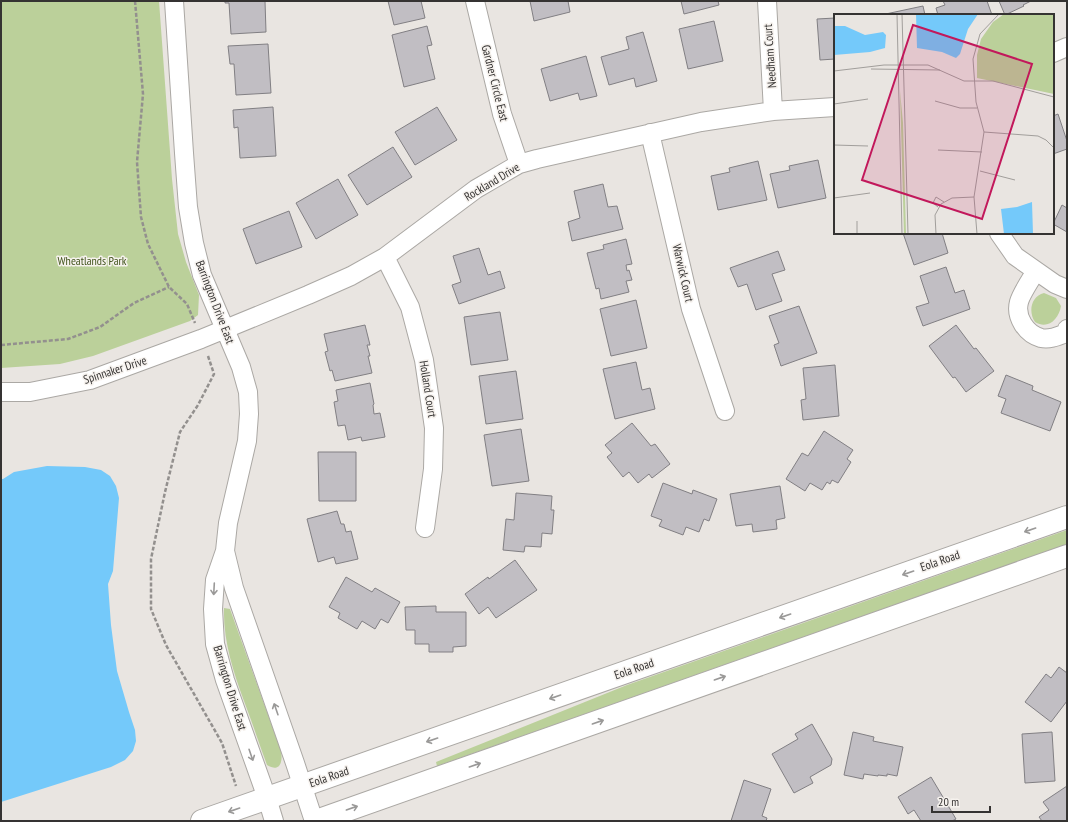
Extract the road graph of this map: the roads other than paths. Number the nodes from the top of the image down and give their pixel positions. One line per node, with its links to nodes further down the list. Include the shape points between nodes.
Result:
1 (174, 1): 15 (street, Barrington Drive East, via 192,236 202,275)
2 (475, 1): 9 (street, Gardner Circle East, via 502,114)
3 (767, 1): 7 (street, Needham Court)
4 (1067, 47): 5 (street)
5 (1054, 53)
6 (834, 107): 7 (street, Rockland Drive)
7 (773, 111): 8 (street, Rockland Drive)
8 (650, 133): 9 (street, Rockland Drive); 17 (street, Warwick Court, via 691,309)
9 (519, 164): 11 (street, Rockland Drive, via 476,189)
10 (1001, 234): 12 (street, via 1015,256)
11 (385, 257): 15 (street, Rockland Drive, via 351,276); 19 (street, Holland Court, via 410,307 426,367 434,428 434,469)
12 (1036, 271): 13 (street); 14 (street, via 1019,302 1019,318 1027,331 1041,338 1053,338 1066,333)
13 (1067, 289)
14 (1067, 329)
15 (225, 330): 16 (street, Spinnaker Drive, via 90,380 30,392); 20 (street, Barrington Drive East, via 241,367 248,392 249,414 247,441 228,522)
16 (1, 392)
17 (725, 411)
18 (1067, 517): 22 (street, Eola Road, one-way to 22)
19 (425, 528)
20 (225, 551): 22 (street, Barrington Drive East, one-way to 20, via 234,588); 23 (street, Barrington Drive East, one-way to 23, via 215,580 215,644 225,680)
21 (1067, 556): 26 (street, one-way to 21)
22 (302, 786): 23 (street, Eola Road); 26 (street, Barrington Drive East)
23 (267, 798): 24 (street, Eola Road, one-way to 24); 25 (street, Barrington Drive East)
24 (202, 821)
25 (274, 821)
26 (315, 821)

